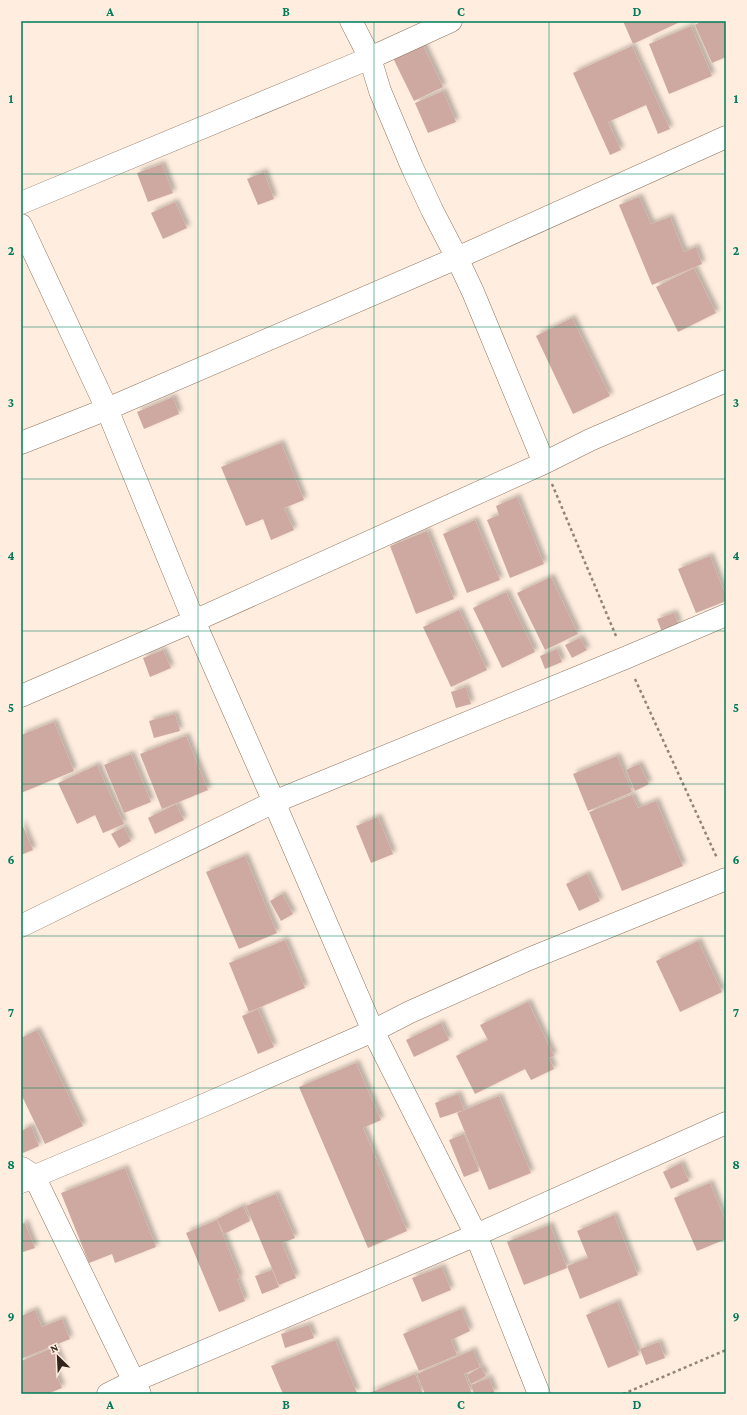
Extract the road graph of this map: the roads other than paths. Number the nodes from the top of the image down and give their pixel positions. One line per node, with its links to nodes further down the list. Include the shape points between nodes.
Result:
1 (351, 21): 3 (street)
2 (451, 21): 3 (street)
3 (370, 58): 5 (street); 7 (street, via 395,128)
4 (726, 137): 7 (street)
5 (21, 204)
6 (21, 225): 9 (street)
7 (457, 258): 9 (street); 11 (street)
8 (726, 381): 11 (street, via 590,440)
9 (106, 409): 10 (street); 13 (street)
10 (21, 443)
11 (544, 463): 13 (street)
12 (726, 615): 15 (street)
13 (194, 621): 14 (street); 15 (street)
14 (21, 696)
15 (274, 802): 17 (street); 18 (street)
16 (726, 880): 18 (street, via 529,958)
17 (21, 926)
18 (373, 1031): 20 (street, via 196,1108); 21 (street)
19 (726, 1123): 21 (street)
20 (25, 1175): 22 (street)
21 (476, 1235): 22 (street); 24 (street)
22 (137, 1388): 23 (street)
23 (108, 1394)
24 (539, 1394)

